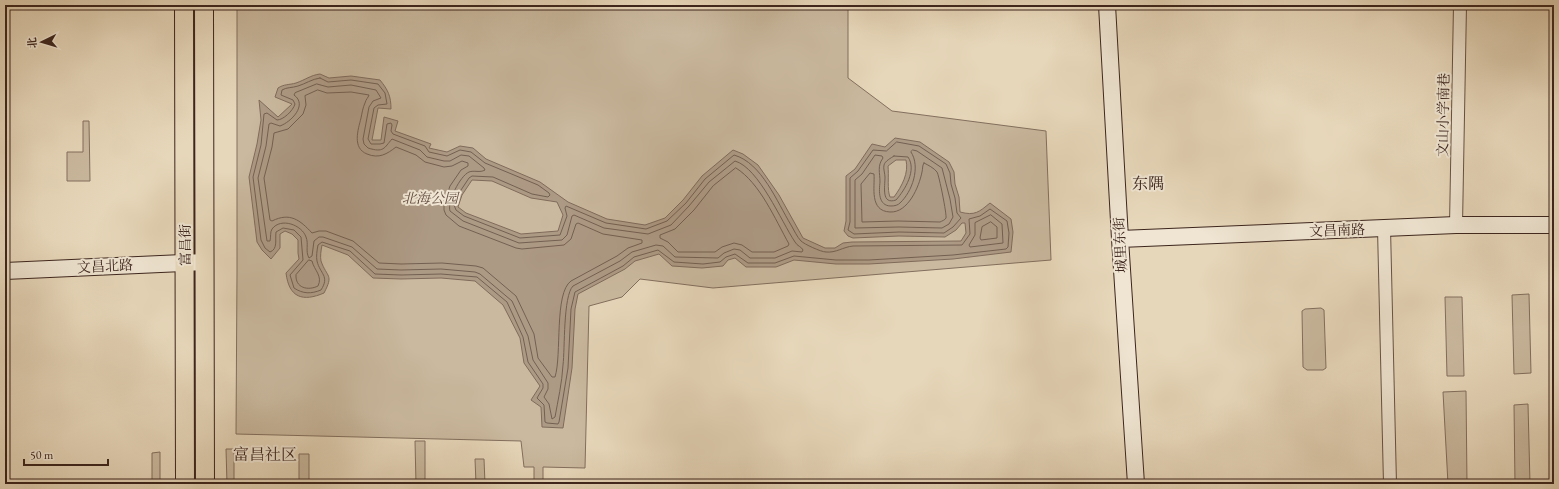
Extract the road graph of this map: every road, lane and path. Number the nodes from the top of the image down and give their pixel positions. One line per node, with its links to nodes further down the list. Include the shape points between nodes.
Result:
1 (184, 5): 10 (main road, 富昌街)
2 (204, 5): 9 (main road, 富昌街)
3 (1107, 5): 8 (street, 城里东街)
4 (1460, 5): 5 (street, 文山小学南巷)
5 (1456, 225): 6 (street, 文昌南路); 7 (street, 文昌南路)
6 (1554, 225)
7 (1384, 228): 8 (street, 文昌南路); 15 (street)
8 (1120, 238): 14 (street, 城里东街)
9 (205, 262): 10 (street, 文昌北路); 13 (main road, 富昌街)
10 (185, 263): 11 (street, 文昌北路); 12 (main road, 富昌街)
11 (5, 270)
12 (185, 484)
13 (205, 484)
14 (1136, 484)
15 (1390, 484)

